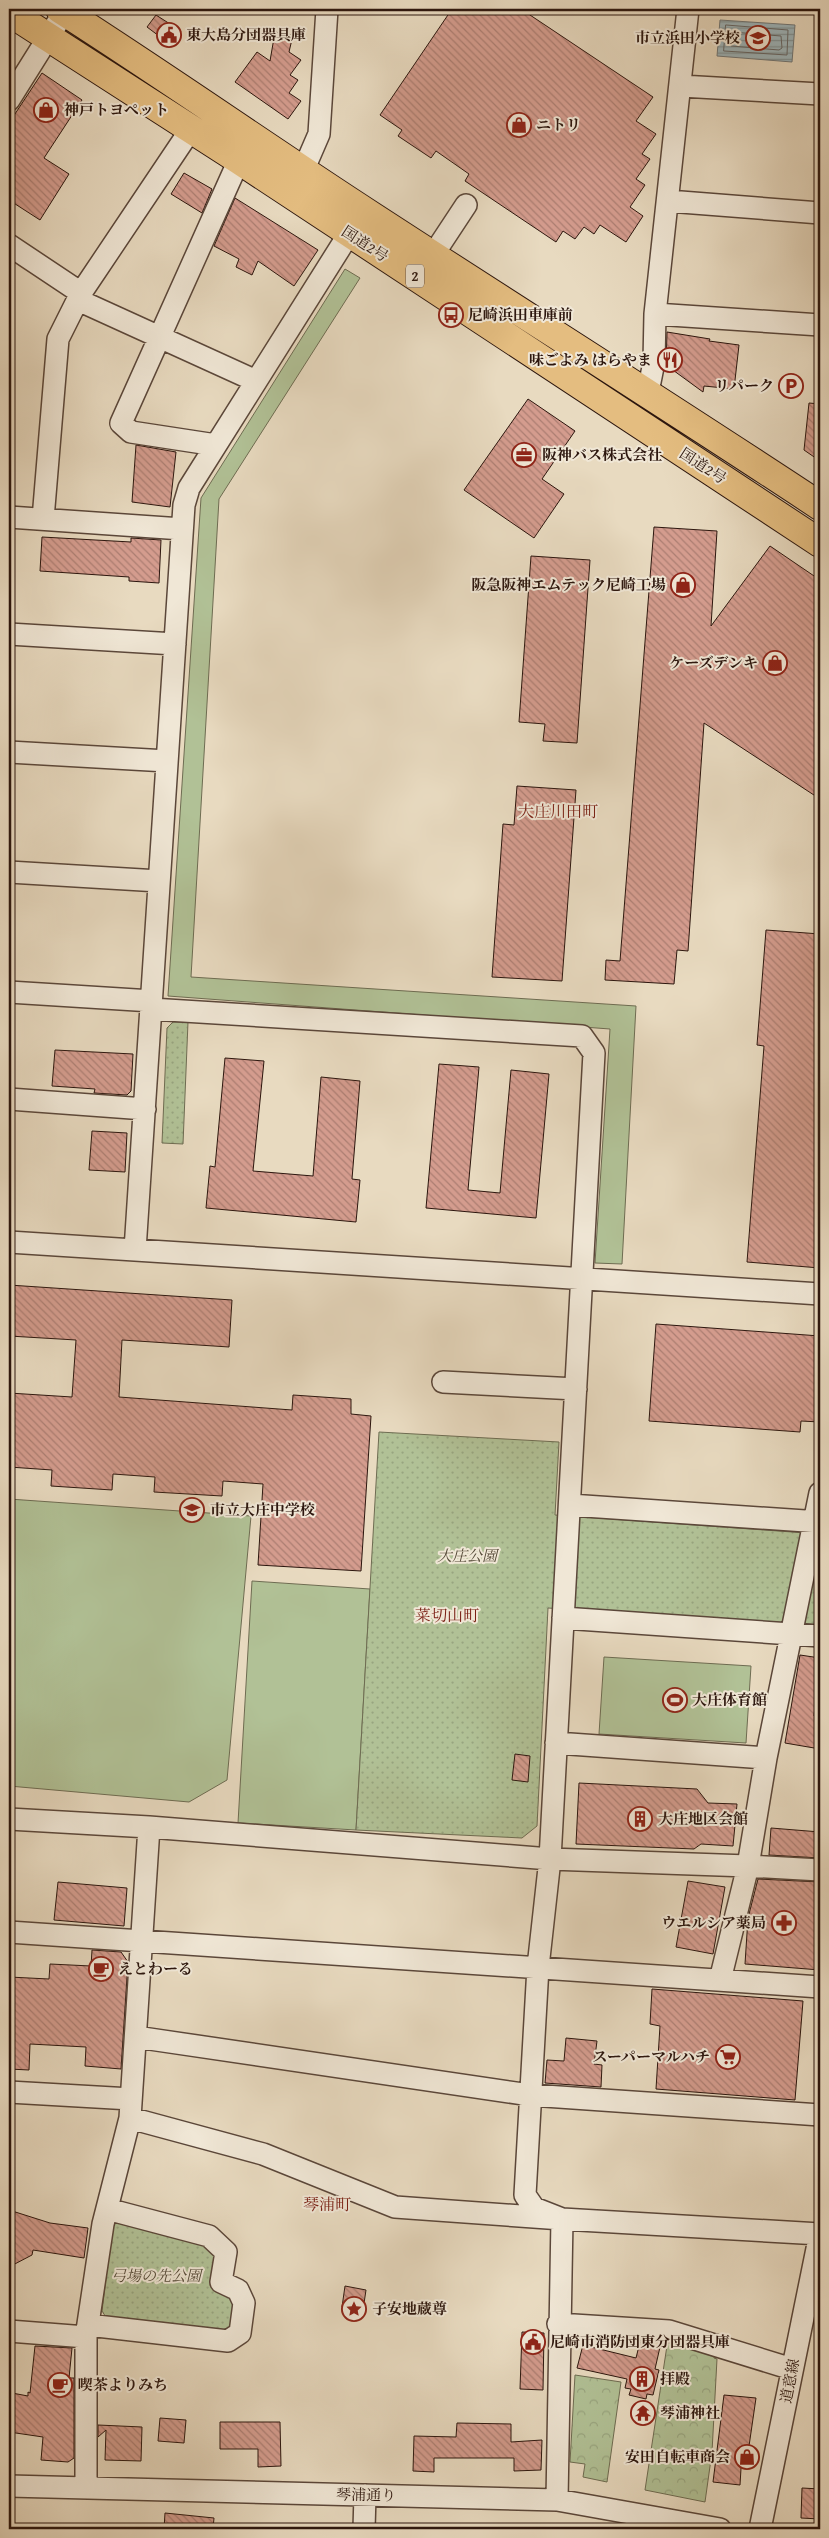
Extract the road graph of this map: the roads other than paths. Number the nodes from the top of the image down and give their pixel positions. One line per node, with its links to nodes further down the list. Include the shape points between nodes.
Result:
1 (327, 9): 11 (street, via 319,134)
2 (688, 9): 6 (street)
3 (63, 10): 5 (street); 11 (highway, 国道2号 / 2)
4 (9, 12): 5 (highway, 国道2号 / 2)
5 (49, 38): 8 (street); 9 (highway, 国道2号 / 2)
6 (680, 86): 7 (street); 12 (street)
7 (820, 94)
8 (9, 100)
9 (191, 130): 10 (highway, 国道2号 / 2); 18 (street)
10 (239, 160): 15 (highway, 国道2号 / 2); 21 (street)
11 (303, 171): 15 (highway, 国道2号 / 2)
12 (668, 201): 14 (street); 19 (street)
13 (466, 205): 17 (street)
14 (820, 213)
15 (356, 222): 17 (highway, 国道2号 / 2); 22 (street); 29 (highway, 国道2号 / 2)
16 (9, 245): 18 (street)
17 (433, 255): 23 (highway, 国道2号 / 2)
18 (79, 297): 21 (street); 27 (street, via 58,339)
19 (656, 314): 20 (street); 23 (street, via 654,362)
20 (820, 325)
21 (160, 338): 22 (street); 24 (street, via 121,423 131,432)
22 (256, 381): 24 (street)
23 (648, 392): 25 (highway, 国道2号 / 2)
24 (216, 445): 28 (street, via 189,488)
25 (820, 506)
26 (9, 516): 27 (street)
27 (43, 519): 28 (street)
28 (182, 530): 31 (street)
29 (820, 543)
30 (9, 634): 31 (street)
31 (174, 644): 33 (street)
32 (9, 752): 33 (street)
33 (167, 761): 35 (street)
34 (9, 872): 35 (street)
35 (159, 881): 37 (street)
36 (9, 992): 37 (street)
37 (151, 1005): 39 (street); 42 (street, via 582,1036 594,1052)
38 (9, 1099): 39 (street)
39 (144, 1109): 41 (street)
40 (9, 1242): 41 (street)
41 (135, 1250): 42 (street)
42 (583, 1279): 43 (street); 45 (street)
43 (820, 1294)
44 (443, 1382): 45 (street)
45 (576, 1390): 47 (street)
46 (820, 1493): 48 (street)
47 (570, 1505): 48 (street); 49 (street)
48 (817, 1522): 50 (street)
49 (564, 1618): 50 (street); 52 (street)
50 (790, 1634): 51 (street); 53 (street)
51 (820, 1636)
52 (556, 1743): 53 (street); 56 (street)
53 (766, 1758): 57 (street)
54 (9, 1819): 55 (street)
55 (149, 1827): 56 (street); 60 (street)
56 (550, 1859): 57 (street); 61 (street)
57 (748, 1866): 58 (street); 62 (street)
58 (820, 1870)
59 (9, 1932): 60 (street)
60 (142, 1941): 61 (street); 64 (street)
61 (538, 1967): 62 (street); 66 (street)
62 (720, 1980): 63 (street)
63 (820, 1987)
64 (136, 2037): 66 (street); 67 (street)
65 (9, 2092): 67 (street)
66 (530, 2095): 68 (street); 70 (street, via 525,2195 539,2211)
67 (130, 2108): 69 (street); 70 (street, via 263,2154 395,2207)
68 (820, 2115)
69 (107, 2209): 74 (street); 74 (street, via 210,2236 226,2252 221,2282 238,2290 244,2303 240,2332 228,2341)
70 (562, 2219): 71 (street); 72 (street)
71 (820, 2234): 75 (street, 道意線)
72 (558, 2324): 75 (street, via 668,2331); 79 (street)
73 (9, 2331): 74 (street)
74 (87, 2331): 77 (street)
75 (792, 2369): 82 (street, 道意線)
76 (9, 2486): 77 (street, 琴浦通り)
77 (86, 2488): 78 (street, 琴浦通り)
78 (365, 2495): 79 (street, 琴浦通り); 80 (street)
79 (557, 2500): 81 (street, 琴浦通り)
80 (364, 2529)
81 (720, 2529)
82 (760, 2529)

